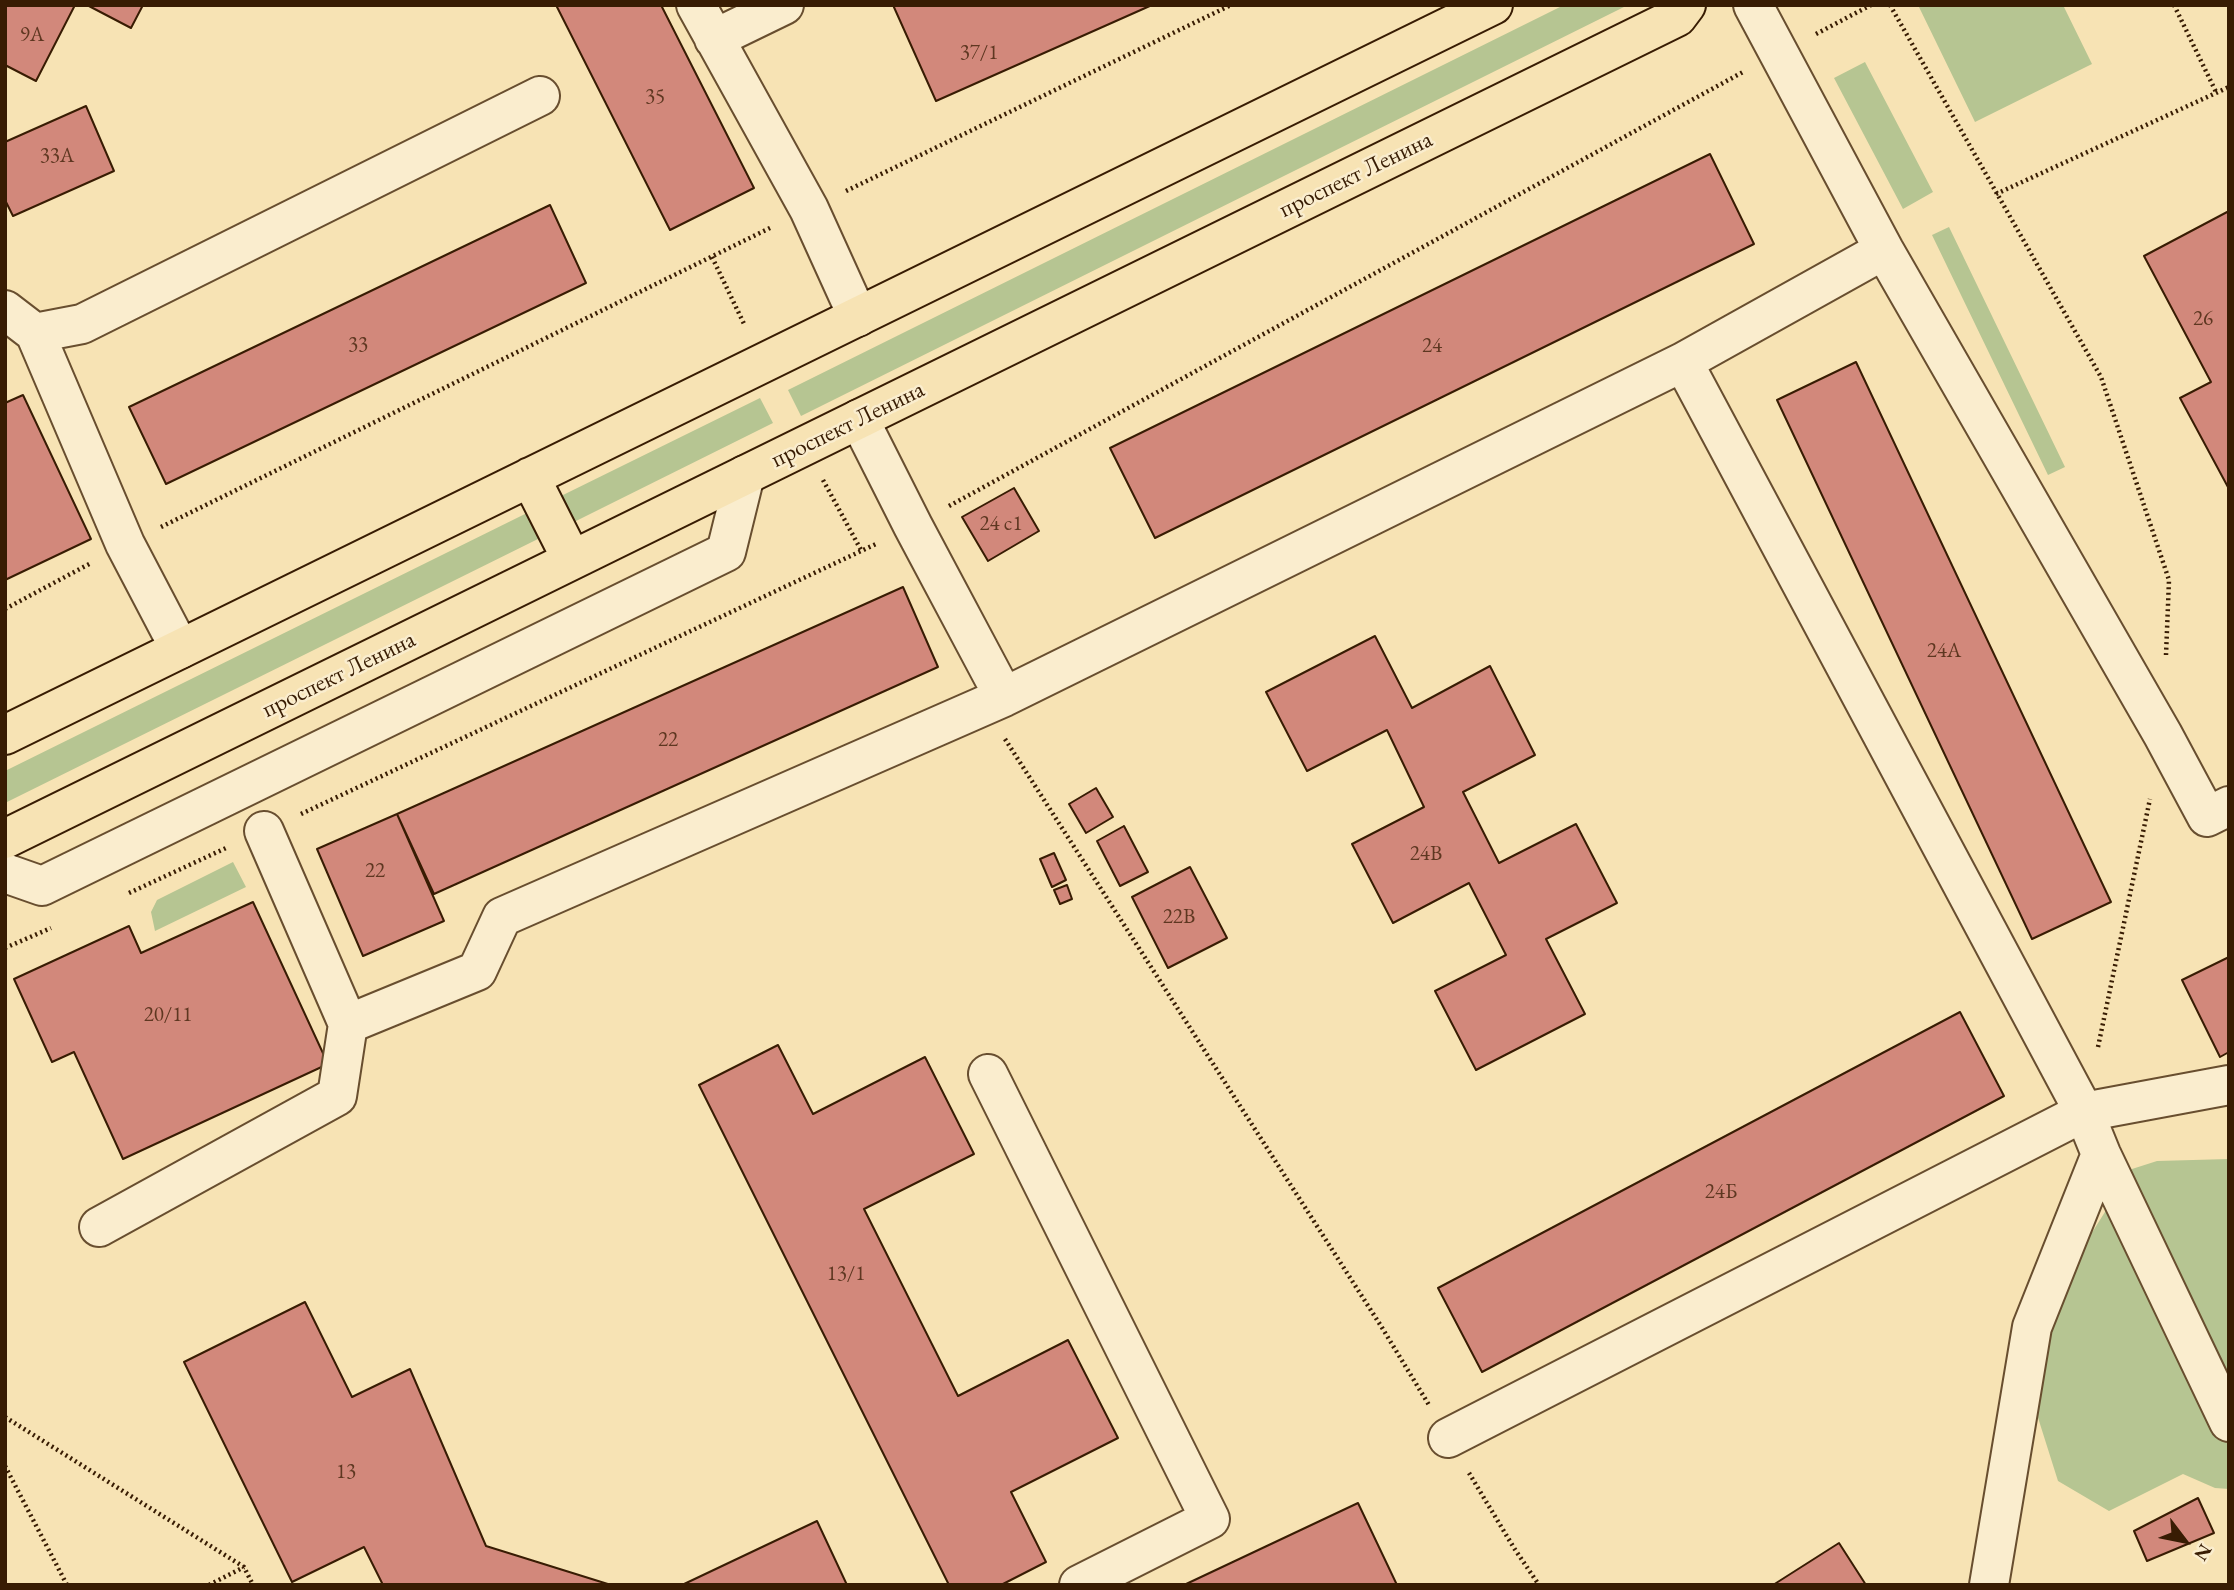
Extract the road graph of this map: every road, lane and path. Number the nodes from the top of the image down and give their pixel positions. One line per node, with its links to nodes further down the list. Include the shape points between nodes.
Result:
1 (696, 5): 9 (lane)
2 (785, 5): 9 (lane)
3 (1231, 5): 15 (path)
4 (1493, 5): 19 (main road)
5 (1685, 5): 23 (main road, проспект Ленина, via 1678,17)
6 (1753, 5): 10 (lane)
7 (1871, 5): 10 (path)
8 (2174, 5): 12 (path)
9 (713, 39): 15 (lane)
10 (1778, 53): 16 (lane); 27 (path)
11 (2229, 87): 12 (path)
12 (2217, 93): 14 (path)
13 (540, 96): 20 (lane, via 82,324)
14 (1996, 194)
15 (809, 209): 17 (path); 19 (lane)
16 (1884, 250): 21 (lane); 35 (lane, via 2207,817)
17 (712, 257): 22 (path); 28 (path)
18 (5, 310): 20 (lane)
19 (858, 317): 22 (main road)
20 (35, 332): 28 (lane)
21 (1683, 362): 33 (lane); 45 (lane)
22 (762, 364): 26 (main road)
23 (859, 419): 24 (main road, проспект Ленина); 27 (lane)
24 (804, 446): 25 (main road, проспект Ленина); 29 (path)
25 (745, 475): 30 (main road, проспект Ленина); 38 (lane, via 726,552 42,886)
26 (530, 477): 30 (main road); 32 (main road)
27 (913, 526): 29 (path); 33 (lane)
28 (125, 544): 31 (path); 32 (lane)
29 (861, 550): 36 (path)
30 (572, 560): 37 (main road, проспект Ленина)
31 (5, 609)
32 (180, 649): 34 (main road)
33 (994, 701): 42 (lane, via 502,917 477,971); 50 (path)
34 (5, 735)
35 (2229, 806)
36 (264, 831): 39 (path); 42 (lane)
37 (5, 839)
38 (5, 873)
39 (126, 894)
40 (51, 928): 41 (path)
41 (5, 948)
42 (348, 1024): 47 (lane, via 337,1096)
43 (989, 1074): 56 (lane, via 1210,1520)
44 (2229, 1085): 45 (lane)
45 (2084, 1112): 46 (lane); 50 (lane)
46 (2101, 1154): 49 (lane); 58 (lane, via 2032,1327)
47 (99, 1227)
48 (5, 1417): 52 (path)
49 (2229, 1422)
50 (1448, 1438): 57 (path)
51 (5, 1466): 53 (path)
52 (244, 1567): 54 (path); 55 (path)
53 (67, 1585)
54 (209, 1585)
55 (253, 1585)
56 (1079, 1585)
57 (1539, 1585)
58 (1989, 1585)

